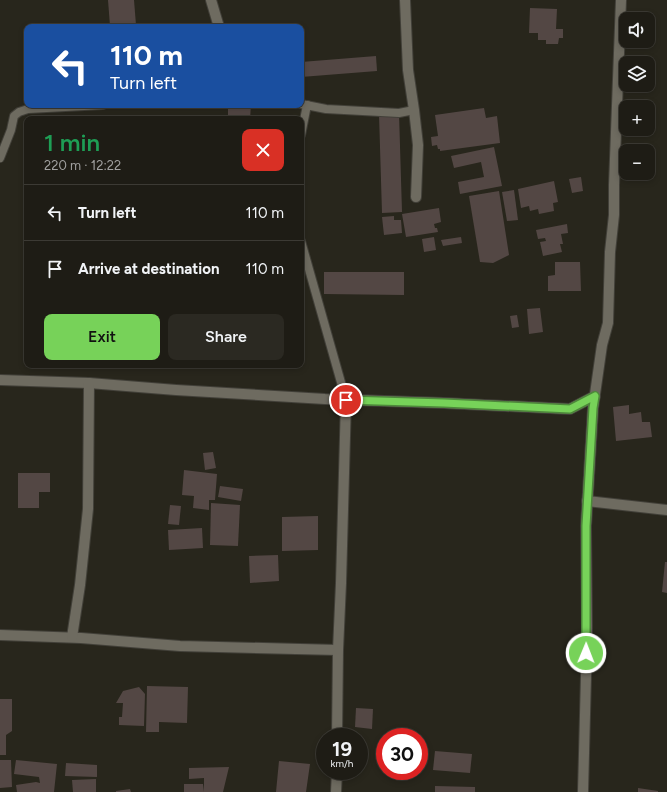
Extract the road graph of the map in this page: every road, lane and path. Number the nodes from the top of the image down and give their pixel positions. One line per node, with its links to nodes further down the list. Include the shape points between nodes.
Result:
1 (211, 0): 4 (street)
2 (405, 0): 7 (street, via 408,70)
3 (621, 0): 13 (street, via 608,323 602,345)
4 (218, 24)
5 (304, 105): 7 (lane, via 326,109 399,113)
6 (58, 108): 8 (lane, via 28,110 14,116)
7 (414, 110): 9 (street, via 418,145)
8 (0, 158)
9 (416, 197)
10 (304, 252): 14 (lane)
11 (0, 380): 12 (street)
12 (89, 383): 14 (street); 18 (street, via 88,508)
13 (595, 396): 14 (street, via 570,409); 15 (street)
14 (346, 400): 19 (street)
15 (587, 501): 16 (street); 23 (street)
16 (667, 510)
17 (0, 635): 18 (street)
18 (72, 637): 19 (street, via 180,646)
19 (338, 650): 20 (street)
20 (337, 728)
21 (336, 780): 22 (street)
22 (336, 792)
23 (583, 792)

